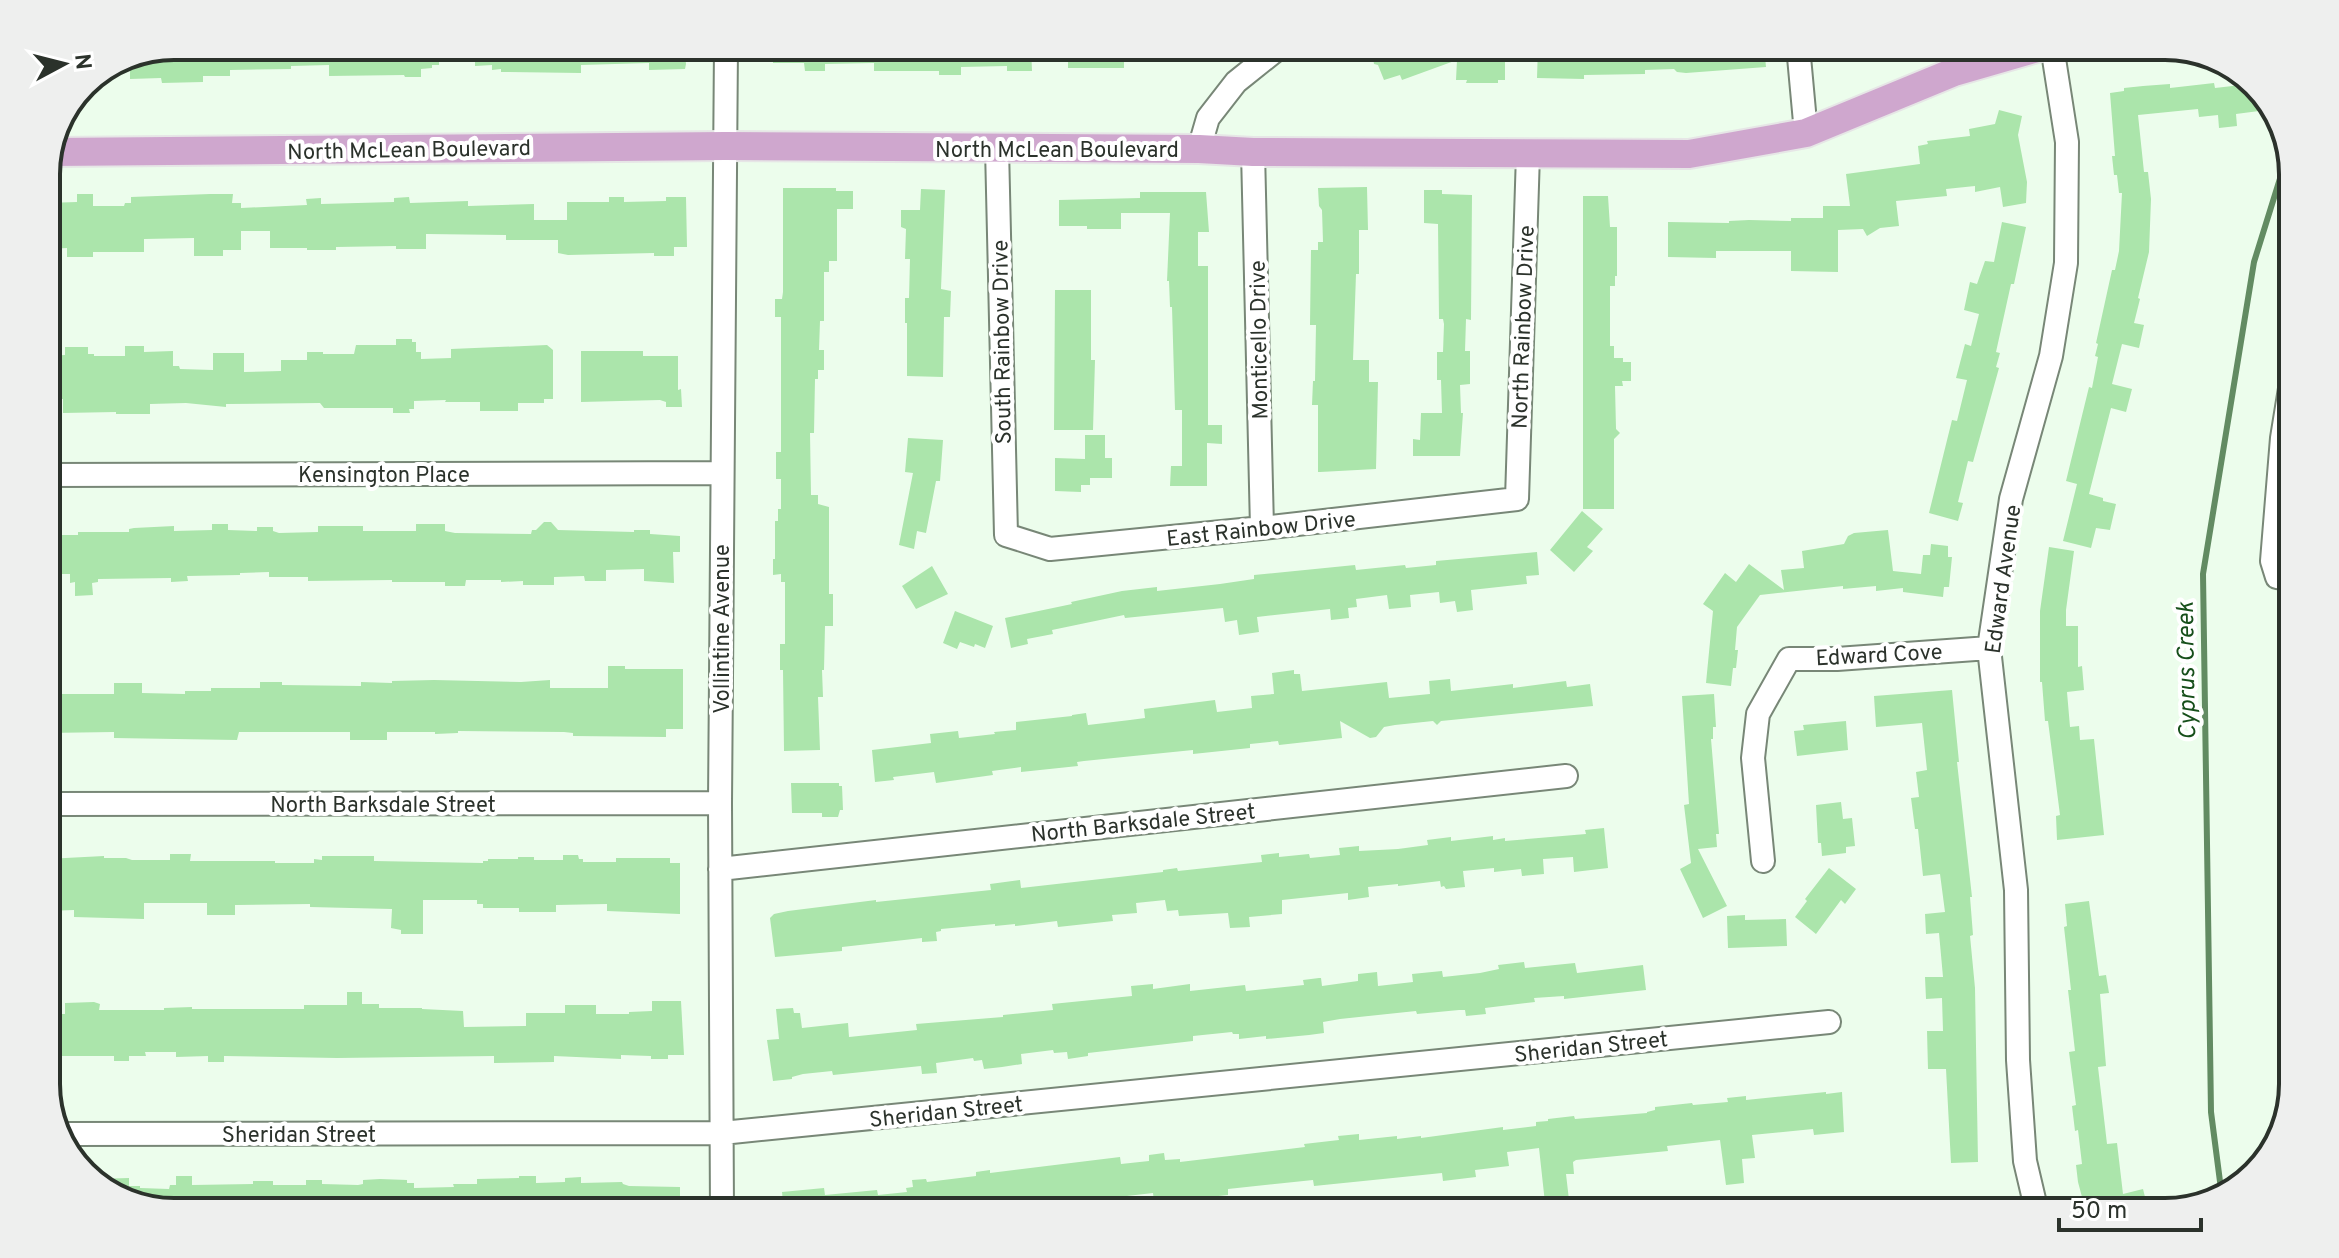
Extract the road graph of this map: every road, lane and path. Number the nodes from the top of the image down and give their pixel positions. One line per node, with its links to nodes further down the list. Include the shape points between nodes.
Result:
1 (726, 60): 7 (street, Vollintine Avenue)
2 (1264, 60): 9 (street, via 1236,82 1208,118)
3 (1799, 60): 6 (street)
4 (1996, 60): 6 (main road, North McLean Boulevard)
5 (2054, 60): 20 (street, Edward Avenue, via 2067,142 2066,263 2051,356 2011,499)
6 (1806, 133): 12 (main road, North McLean Boulevard, via 1689,154)
7 (725, 146): 8 (main road, North McLean Boulevard); 10 (main road, North McLean Boulevard); 13 (street, Vollintine Avenue)
8 (997, 148): 9 (main road, North McLean Boulevard); 18 (street, South Rainbow Drive)
9 (1199, 149): 11 (main road, North McLean Boulevard)
10 (63, 152)
11 (1253, 152): 12 (main road, North McLean Boulevard); 17 (street, Monticello Drive)
12 (1528, 154): 16 (street, North Rainbow Drive)
13 (722, 473): 14 (street, Kensington Place); 22 (street, Vollintine Avenue)
14 (60, 475)
15 (2279, 475): 19 (street, via 2272,561)
16 (1517, 499): 17 (street, East Rainbow Drive)
17 (1262, 528): 18 (street, East Rainbow Drive, via 1050,549)
18 (1006, 535)
19 (2279, 577)
20 (1989, 648): 24 (street, Edward Cove, via 1789,659 1758,714 1753,758); 30 (street, Edward Avenue, via 2016,890 2018,1060 2025,1161)
21 (1566, 776): 25 (street, North Barksdale Street)
22 (720, 803): 23 (street, North Barksdale Street); 25 (street, Vollintine Avenue)
23 (60, 804)
24 (1763, 861)
25 (720, 869): 27 (street, Vollintine Avenue)
26 (1829, 1022): 27 (street, Sheridan Street)
27 (722, 1133): 28 (street, Sheridan Street); 29 (street, Vollintine Avenue)
28 (72, 1134)
29 (722, 1198)
30 (2034, 1198)

